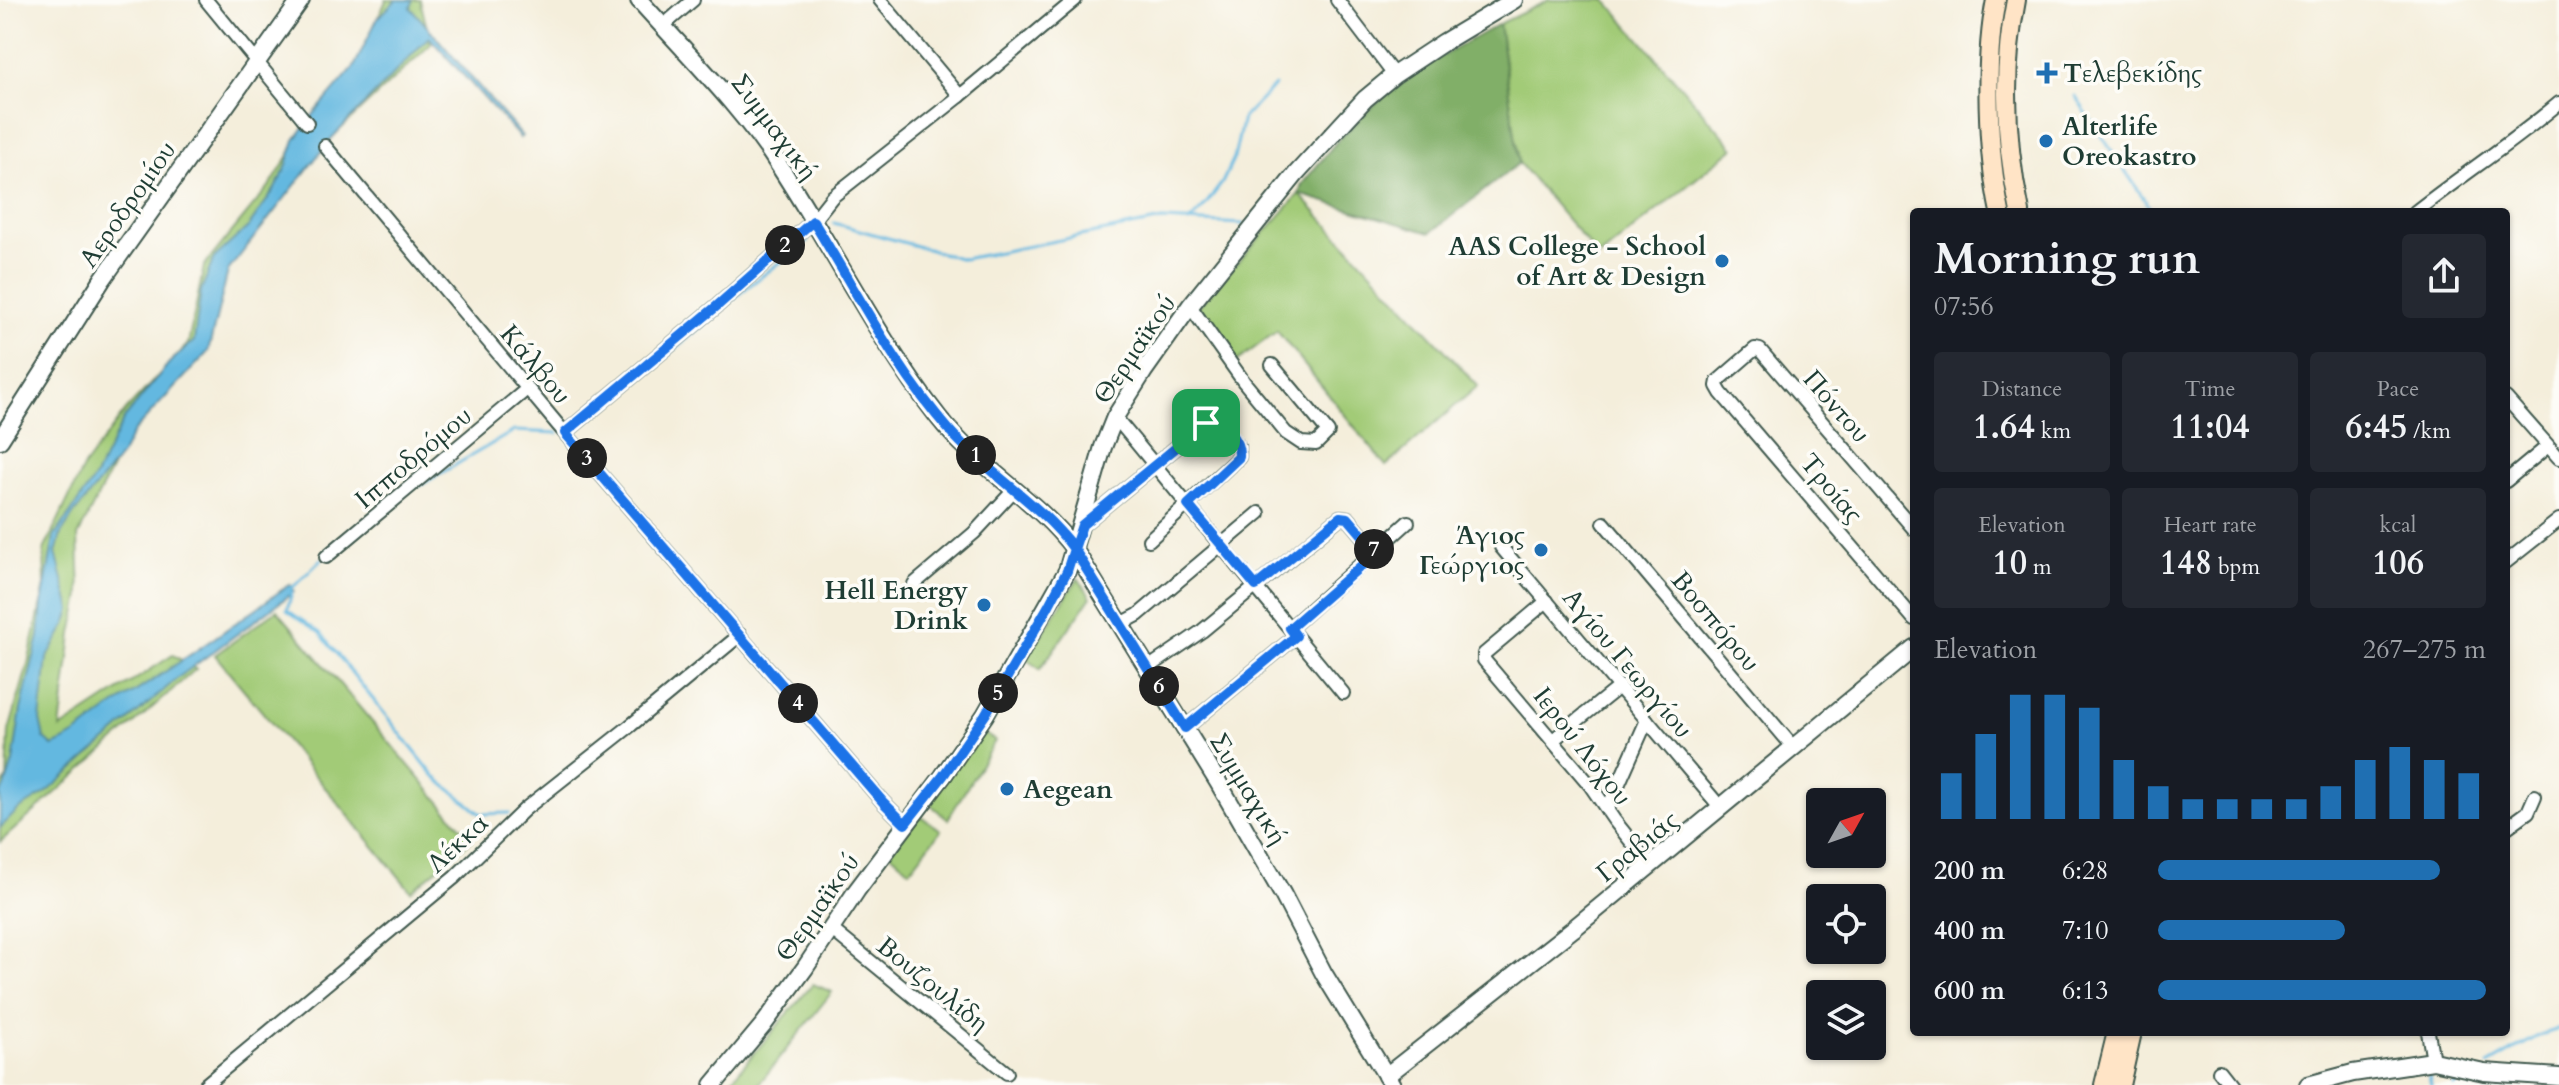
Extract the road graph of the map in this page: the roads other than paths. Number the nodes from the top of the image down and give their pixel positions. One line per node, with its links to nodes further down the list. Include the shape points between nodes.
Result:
1 (206, 0): 12 (street)
2 (301, 0): 12 (street, Αεροδρομίου)
3 (639, 0): 11 (street, Συμμαχική)
4 (693, 0): 11 (street)
5 (880, 0): 14 (street)
6 (1075, 0): 14 (street)
7 (1337, 0): 13 (street)
8 (1514, 0): 13 (street, Θερμαϊκού)
9 (1996, 0): 18 (main road, via 1989,80)
10 (2016, 0): 19 (main road, via 2006,117)
11 (663, 26): 21 (street, Συμμαχική, via 767,147)
12 (257, 61): 16 (street); 29 (street, Αεροδρομίου, via 95,290)
13 (1394, 75): 22 (street, Θερμαϊκού, via 1330,135)
14 (960, 96): 21 (street, via 832,197)
15 (2559, 103): 20 (street)
16 (307, 123)
17 (325, 146): 25 (street, Κάλβου)
18 (2000, 208)
19 (2019, 208)
20 (2420, 208)
21 (813, 221): 28 (street); 34 (street, Συμμαχική, via 878,331 940,420)
22 (1190, 306): 23 (street, via 1286,433 1301,443 1316,444 1328,432); 27 (street, Θερμαϊκού)
23 (1272, 365)
24 (1717, 386): 40 (street, Πόντου, via 1758,349); 52 (street, Τροίας)
25 (527, 389): 28 (street, Κάλβου); 47 (street, Ιπποδρόμου)
26 (2510, 404): 30 (street)
27 (1115, 417): 32 (street); 41 (street, Θερμαϊκού)
28 (565, 433): 55 (street, Κάλβου)
29 (0, 440)
30 (2548, 446): 31 (street); 33 (street)
31 (2559, 458)
32 (1154, 464): 35 (street); 35 (street, via 1206,423 1223,426 1239,448 1239,457); 41 (street)
33 (2510, 478)
34 (1015, 489): 45 (street, Συμμαχική); 49 (street)
35 (1188, 505): 42 (street); 43 (street)
36 (1259, 513): 43 (street)
37 (2559, 520): 48 (street)
38 (1408, 522): 46 (street)
39 (1604, 523): 63 (street, Βοσπόρου)
40 (1910, 524)
41 (1082, 525): 45 (street, Θερμαϊκού)
42 (1149, 540)
43 (1221, 544): 50 (street); 53 (street)
44 (1501, 547): 51 (street, Αγίου Γεωργίου)
45 (1074, 549): 53 (street, Συμμαχική); 67 (street, Θερμαϊκού, via 1067,571 985,715)
46 (1377, 552): 50 (street, via 1340,517); 54 (street)
47 (326, 557)
48 (2510, 559)
49 (914, 584)
50 (1256, 586): 54 (street); 57 (street)
51 (1547, 601): 58 (street, Αγίου Γεωργίου); 62 (street, Ιερού Λόχου, via 1484,654 1484,660)
52 (1910, 614)
53 (1121, 624): 57 (street, Συμμαχική)
54 (1293, 632): 59 (street); 61 (street)
55 (740, 635): 67 (street, Κάλβου); 79 (street, Λέκκα, via 525,809 455,877)
56 (1910, 651): 63 (street, Γραβιάς)
57 (1148, 668): 61 (street, Συμμαχική)
58 (1619, 687): 60 (street, Αγίου Γεωργίου); 62 (street)
59 (1343, 693)
60 (1647, 720): 65 (street, Αγίου Γεωργίου); 66 (street)
61 (1185, 728): 78 (street, Συμμαχική)
62 (1553, 740): 66 (street, Ιερού Λόχου)
63 (1794, 748): 65 (street, Γραβιάς)
64 (2535, 796): 68 (street, via 2528,812)
65 (1721, 808): 69 (street, Γραβιάς)
66 (1607, 810): 69 (street, Ιερού Λόχου)
67 (905, 824): 70 (street, Θερμαϊκού)
68 (2510, 825)
69 (1650, 865): 78 (street, Γραβιάς)
70 (831, 929): 76 (street, Βουζουλίδη); 80 (street, Θερμαϊκού)
71 (2116, 1036): 81 (main road)
72 (2131, 1036): 82 (main road)
73 (2429, 1036): 74 (street)
74 (2433, 1061): 77 (street, via 2484,1072); 84 (street)
75 (2219, 1071): 83 (street)
76 (1007, 1073)
77 (2559, 1077)
78 (1389, 1080)
79 (205, 1085)
80 (713, 1085)
81 (2104, 1085)
82 (2120, 1085)
83 (2230, 1085)
84 (2308, 1085)

